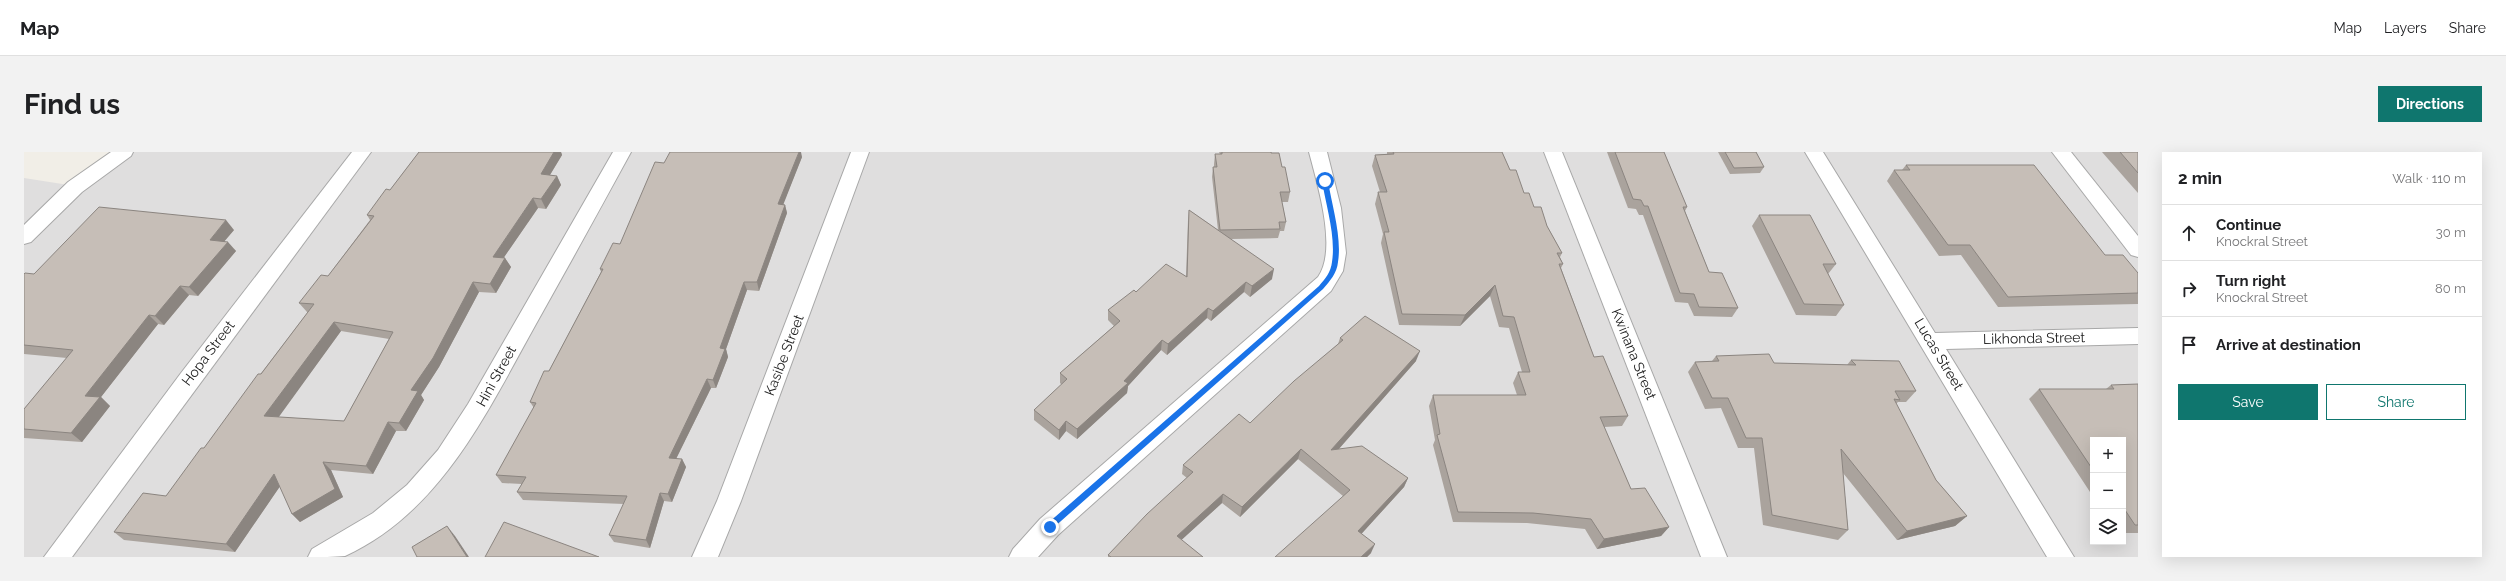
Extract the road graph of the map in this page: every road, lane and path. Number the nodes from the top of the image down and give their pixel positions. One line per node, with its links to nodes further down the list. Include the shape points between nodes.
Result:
1 (124, 152): 9 (street, via 75,186)
2 (362, 152): 13 (street, Hopa Street)
3 (622, 152): 14 (street, Hini Street, via 476,411 446,457 416,492 382,521)
4 (860, 152): 15 (street, Kasibe Street, via 729,501)
5 (1318, 152): 16 (street, via 1336,246 1331,275 1321,288 1050,527)
6 (1553, 152): 17 (street, Kwinana Street)
7 (1814, 152): 12 (street, Lucas Street)
8 (2061, 152): 10 (street)
9 (24, 237)
10 (2138, 250)
11 (2138, 336): 12 (street, Likhonda Street)
12 (1931, 341): 18 (street, Lucas Street)
13 (57, 557)
14 (321, 557)
15 (705, 557)
16 (1022, 557)
17 (1714, 557)
18 (2061, 557)

